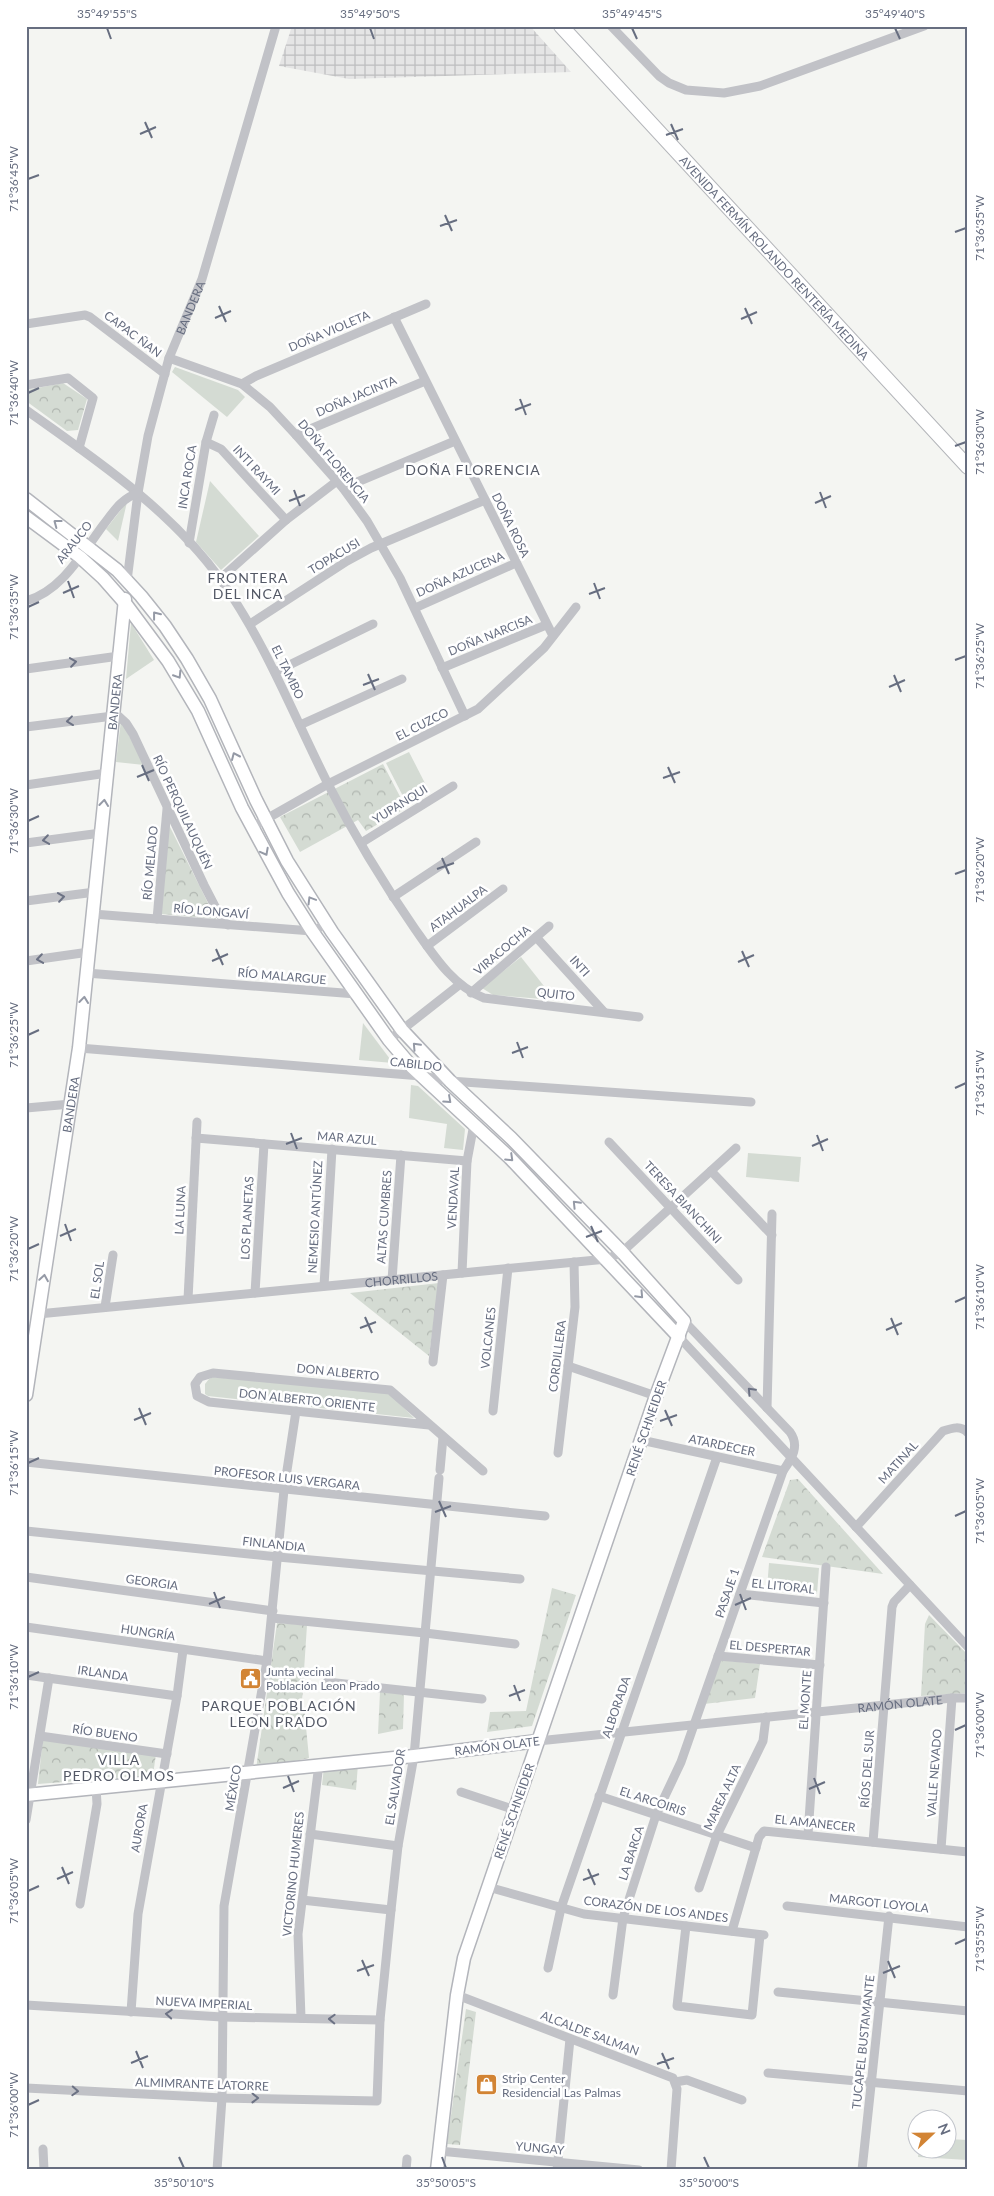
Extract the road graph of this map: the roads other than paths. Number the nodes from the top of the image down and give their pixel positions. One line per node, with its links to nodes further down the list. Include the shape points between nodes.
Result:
1 (276, 26): 8 (street, BANDERA, via 202,279)
2 (561, 26): 19 (main road, AVENIDA FERMÍN ROLANDO RENTERÍA MEDINA)
3 (611, 26): 4 (street, via 668,83 686,90 713,93 760,86)
4 (924, 26)
5 (426, 304): 6 (street, DOÑA VIOLETA)
6 (394, 317): 10 (street, DOÑA ROSA); 11 (street, DOÑA VIOLETA)
7 (26, 324): 9 (street, CAPAC ÑAN, via 85,315)
8 (169, 358): 9 (street, BANDERA); 11 (street, DOÑA FLORENCIA)
9 (165, 374): 21 (street, BANDERA, via 148,436)
10 (425, 381): 15 (street, DOÑA JACINTA); 16 (street, DOÑA ROSA)
11 (242, 384): 15 (street, DOÑA FLORENCIA, via 270,407)
12 (26, 385): 18 (street, via 68,378 93,398)
13 (26, 410): 18 (street, EL TAMBO)
14 (214, 415): 17 (street, INCA ROCA)
15 (296, 435): 20 (street, DOÑA FLORENCIA)
16 (455, 441): 20 (street); 23 (street, DOÑA ROSA)
17 (206, 442): 25 (street, INTI RAYMI, via 221,449); 26 (street, INCA ROCA)
18 (79, 448): 21 (street, EL TAMBO)
19 (968, 467)
20 (340, 484): 25 (street); 27 (street, DOÑA FLORENCIA)
21 (138, 493): 26 (street, EL TAMBO); 28 (street, ARAUCO, via 117,507); 32 (street, BANDERA)
22 (26, 499): 28 (street, one-way to 22)
23 (485, 500): 27 (street, TOPACUSI); 30 (street, DOÑA ROSA)
24 (26, 517): 29 (street)
25 (286, 520): 31 (street)
26 (189, 543): 31 (street, EL TAMBO)
27 (382, 545): 36 (street, DOÑA FLORENCIA); 37 (street, TOPACUSI, via 347,561)
28 (88, 546): 29 (street, ARAUCO); 32 (street)
29 (80, 557): 33 (street, ARAUCO, via 47,593); 34 (street)
30 (516, 563): 36 (street, DOÑA AZUCENA); 39 (street, DOÑA ROSA)
31 (220, 579): 37 (street, EL TAMBO)
32 (127, 581): 34 (street, BANDERA); 55 (street, one-way to 32, via 199,678 165,626)
33 (26, 601)
34 (125, 603): 41 (street, BANDERA); 56 (street, one-way to 56, via 190,695)
35 (576, 607): 40 (street, EL CUZCO)
36 (415, 608): 42 (street, DOÑA FLORENCIA)
37 (250, 624): 44 (street, EL TAMBO)
38 (373, 624): 44 (street)
39 (546, 625): 40 (street, DOÑA ROSA); 42 (street, DOÑA NARCISA)
40 (553, 636): 47 (street, EL CUZCO, via 489,700)
41 (119, 656): 43 (street, one-way to 41); 46 (street, BANDERA)
42 (442, 668): 47 (street, DOÑA FLORENCIA)
43 (26, 669)
44 (275, 672): 48 (street, EL TAMBO)
45 (402, 679): 48 (street)
46 (113, 714): 49 (street, one-way to 49); 50 (street, BANDERA); 54 (street, RÍO PERQUILAUQUÉN, via 126,723 133,734)
47 (465, 716): 51 (street, EL CUZCO)
48 (300, 725): 51 (street, EL TAMBO)
49 (26, 727)
50 (107, 773): 52 (street); 57 (street, BANDERA, one-way to 50)
51 (328, 784): 55 (street, EL CUZCO); 60 (street, EL TAMBO)
52 (26, 785)
53 (453, 786): 60 (street, YUPANQUI)
54 (167, 809): 66 (street, RÍO MELADO); 68 (street, RÍO PERQUILAUQUÉN, via 219,914)
55 (265, 819): 56 (street, EL CUZCO); 67 (street, one-way to 55)
56 (252, 826): 70 (street, one-way to 70)
57 (101, 833): 59 (street, one-way to 59); 62 (street, BANDERA)
58 (476, 842): 63 (street)
59 (26, 843)
60 (361, 843): 63 (street, EL TAMBO)
61 (503, 889): 72 (street, ATAHUALPA)
62 (95, 892): 64 (street, one-way to 62); 65 (street, BANDERA)
63 (393, 897): 72 (street, EL TAMBO)
64 (26, 901)
65 (92, 914): 66 (street, RÍO LONGAVÍ); 73 (street, BANDERA)
66 (157, 919): 68 (street, RÍO LONGAVÍ)
67 (327, 924): 70 (street); 81 (street)
68 (228, 925): 70 (street, RÍO LONGAVÍ)
69 (549, 926): 71 (street, VIRACOCHA)
70 (312, 932): 78 (street)
71 (536, 937): 77 (street, VIRACOCHA); 79 (street, INTI)
72 (427, 946): 76 (street, EL TAMBO)
73 (89, 952): 74 (street, one-way to 74); 75 (street, BANDERA)
74 (26, 961)
75 (86, 973): 78 (street, RÍO MALARGUE); 83 (street, BANDERA, one-way to 75)
76 (459, 985): 77 (street, EL TAMBO); 81 (street)
77 (470, 993): 79 (street, QUITO, via 484,998)
78 (356, 994): 82 (street)
79 (604, 1012): 80 (street, QUITO)
80 (638, 1017)
81 (402, 1030): 82 (street); 85 (street, one-way to 81)
82 (389, 1040): 84 (street)
83 (79, 1048): 84 (street, CABILDO); 87 (street, BANDERA)
84 (421, 1076): 85 (street, CABILDO); 90 (street, one-way to 90)
85 (450, 1081): 86 (street, CABILDO); 102 (street, one-way to 85, via 511,1138)
86 (751, 1102)
87 (71, 1104): 88 (street); 115 (street, BANDERA, one-way to 87)
88 (26, 1108)
89 (197, 1122): 91 (street, LA LUNA)
90 (474, 1124): 97 (street, VENDAVAL); 104 (street, one-way to 104)
91 (196, 1138): 93 (street, MAR AZUL); 113 (street, LA LUNA)
92 (609, 1142): 99 (street, TERESA BIANCHINI)
93 (264, 1144): 95 (street, MAR AZUL); 112 (street, LOS PLANETAS)
94 (736, 1148): 98 (street, CHORRILLOS)
95 (332, 1149): 96 (street, MAR AZUL); 111 (street, NEMESIO ANTÚNEZ)
96 (401, 1155): 97 (street, MAR AZUL); 109 (street, ALTAS CUMBRES)
97 (467, 1161): 107 (street, VENDAVAL)
98 (710, 1171): 99 (street, CHORRILLOS); 101 (street)
99 (670, 1208): 102 (street, CHORRILLOS); 110 (street, TERESA BIANCHINI)
100 (772, 1214): 101 (street)
101 (772, 1236): 123 (street)
102 (622, 1252): 104 (street, CHORRILLOS); 116 (street)
103 (113, 1255): 114 (street, EL SOL)
104 (607, 1259): 105 (street, CHORRILLOS); 117 (street, one-way to 117)
105 (574, 1262): 106 (street, CHORRILLOS); 119 (street, CORDILLERA, via 575,1307)
106 (508, 1268): 107 (street, CHORRILLOS); 125 (street, VOLCANES)
107 (462, 1273): 108 (street, CHORRILLOS)
108 (443, 1275): 109 (street, CHORRILLOS); 118 (street)
109 (392, 1280): 111 (street, CHORRILLOS)
110 (738, 1280)
111 (324, 1286): 112 (street, CHORRILLOS)
112 (255, 1293): 113 (street, CHORRILLOS)
113 (188, 1299): 114 (street, CHORRILLOS)
114 (105, 1307): 115 (street, CHORRILLOS)
115 (32, 1315): 121 (street, BANDERA)
116 (684, 1321): 117 (street, RENÉ SCHNEIDER); 123 (street, one-way to 116)
117 (679, 1337): 122 (street, RENÉ SCHNEIDER); 132 (street)
118 (433, 1362)
119 (568, 1366): 122 (street); 130 (street, CORDILLERA)
120 (195, 1384): 124 (street, DON ALBERTO ORIENTE, via 197,1396 209,1402); 126 (street, DON ALBERTO, via 200,1377 213,1373 390,1390)
121 (26, 1396)
122 (656, 1396): 129 (street, RENÉ SCHNEIDER)
123 (767, 1408): 132 (street, via 792,1436 795,1445)
124 (296, 1411): 126 (street, DON ALBERTO ORIENTE); 136 (street, MÉXICO)
125 (493, 1411)
126 (428, 1425): 128 (street, DON ALBERTO)
127 (967, 1431): 139 (street, MATINAL, via 954,1428 943,1431)
128 (443, 1437): 135 (street, DON ALBERTO); 137 (street, EL SALVADOR)
129 (641, 1440): 131 (street, ATARDECER); 172 (street, RENÉ SCHNEIDER)
130 (558, 1453)
131 (717, 1457): 134 (street, ATARDECER); 170 (street, ALBORADA)
132 (792, 1458): 134 (street); 139 (street)
133 (26, 1462): 136 (street, PROFESOR LUIS VERGARA)
134 (784, 1471): 147 (street, PASAJE 1)
135 (483, 1472)
136 (284, 1490): 137 (street, PROFESOR LUIS VERGARA); 141 (street, MÉXICO)
137 (436, 1506): 138 (street, PROFESOR LUIS VERGARA); 143 (street, EL SALVADOR)
138 (545, 1516)
139 (856, 1527): 146 (street)
140 (26, 1531): 141 (street, FINLANDIA)
141 (278, 1557): 143 (street, FINLANDIA); 149 (street, MÉXICO)
142 (826, 1567): 148 (street, EL MONTE)
143 (430, 1570): 145 (street, FINLANDIA); 151 (street, EL SALVADOR)
144 (26, 1577): 149 (street, GEORGIA)
145 (520, 1579)
146 (910, 1585): 153 (street); 166 (street, RÍOS DEL SUR, via 892,1607)
147 (740, 1594): 148 (street, EL LITORAL); 155 (street, PASAJE 1)
148 (824, 1603): 157 (street, EL MONTE)
149 (273, 1614): 151 (street, GEORGIA); 156 (street, MÉXICO)
150 (26, 1627): 154 (street, HUNGRÍA)
151 (425, 1633): 152 (street, GEORGIA); 161 (street, EL SALVADOR)
152 (515, 1644)
153 (966, 1644)
154 (183, 1650): 156 (street, HUNGRÍA); 162 (street, AURORA)
155 (718, 1656): 157 (street, EL DESPERTAR); 169 (street, PASAJE 1)
156 (267, 1661): 176 (street, MÉXICO)
157 (820, 1665): 167 (street, EL MONTE)
158 (26, 1674): 159 (street, IRLANDA)
159 (50, 1678): 162 (street, IRLANDA); 171 (street)
160 (327, 1682): 161 (street)
161 (419, 1693): 165 (street); 174 (street, EL SALVADOR)
162 (177, 1696): 173 (street, AURORA)
163 (952, 1698): 164 (street, RAMÓN OLATE); 166 (street, RAMÓN OLATE); 191 (street, VALLE NEVADO)
164 (968, 1698)
165 (482, 1699)
166 (884, 1705): 167 (street, RAMÓN OLATE); 188 (street, RÍOS DEL SUR)
167 (816, 1712): 168 (street, RAMÓN OLATE); 187 (street, EL MONTE)
168 (766, 1717): 169 (street, RAMÓN OLATE); 186 (street, MAREA ALTA, via 762,1742)
169 (694, 1724): 170 (street, RAMÓN OLATE); 183 (street, LA BARCA, via 681,1762)
170 (621, 1732): 172 (street, RAMÓN OLATE); 181 (street, ALBORADA)
171 (40, 1736): 173 (street, RÍO BUENO); 180 (street)
172 (538, 1741): 174 (street, RAMÓN OLATE); 182 (street, RENÉ SCHNEIDER)
173 (166, 1754): 177 (street, AURORA)
174 (414, 1756): 175 (street, RAMÓN OLATE); 189 (street, EL SALVADOR)
175 (319, 1764): 176 (street, RAMÓN OLATE); 185 (street, VICTORINO HUMERES)
176 (249, 1771): 177 (street, RAMÓN OLATE); 213 (street, MÉXICO, via 224,1906)
177 (160, 1780): 178 (street, RAMÓN OLATE); 212 (street, AURORA, via 138,1914)
178 (96, 1787): 180 (street, RAMÓN OLATE); 196 (street)
179 (461, 1792): 182 (street)
180 (29, 1794): 184 (street)
181 (599, 1796): 183 (street, EL ARCOIRIS); 198 (street, ALBORADA)
182 (514, 1810): 193 (street, RENÉ SCHNEIDER)
183 (656, 1815): 186 (street, EL ARCOIRIS); 201 (street, LA BARCA)
184 (26, 1820)
185 (310, 1834): 189 (street); 195 (street, VICTORINO HUMERES)
186 (717, 1835): 190 (street, EL ARCOIRIS); 194 (street, MAREA ALTA)
187 (808, 1835): 188 (street, EL AMANECER); 190 (street, EL AMANECER, via 764,1831)
188 (873, 1842): 191 (street, EL AMANECER)
189 (398, 1846): 199 (street, EL SALVADOR)
190 (756, 1848): 204 (street, EL AMANECER)
191 (941, 1849): 192 (street, EL AMANECER)
192 (968, 1852)
193 (488, 1887): 198 (street, CORAZÓN DE LOS ANDES); 207 (street, RENÉ SCHNEIDER, via 464,1958)
194 (698, 1888)
195 (302, 1900): 199 (street); 214 (street, VICTORINO HUMERES, via 298,1934)
196 (80, 1904)
197 (787, 1906): 200 (street, MARGOT LOYOLA)
198 (561, 1908): 201 (street, CORAZÓN DE LOS ANDES); 205 (street, ALBORADA)
199 (391, 1910): 215 (street, EL SALVADOR)
200 (889, 1916): 203 (street, MARGOT LOYOLA); 209 (street, TUCAPEL BUSTAMANTE)
201 (623, 1918): 202 (street, CORAZÓN DE LOS ANDES); 208 (street, LA BARCA)
202 (686, 1926): 204 (street, CORAZÓN DE LOS ANDES); 204 (street, CORAZÓN DE LOS ANDES, via 677,2006 752,2015 762,1935)
203 (968, 1927)
204 (732, 1931)
205 (548, 1968)
206 (778, 1992): 209 (street)
207 (457, 1995): 216 (street, ALCALDE SALMAN); 226 (street, RENÉ SCHNEIDER)
208 (613, 1995)
209 (880, 2001): 211 (street); 219 (street, TUCAPEL BUSTAMANTE)
210 (26, 2005): 212 (street, NUEVA IMPERIAL)
211 (968, 2011)
212 (131, 2012): 213 (street, NUEVA IMPERIAL, one-way to 212)
213 (222, 2017): 214 (street, NUEVA IMPERIAL); 222 (street, MÉXICO)
214 (301, 2018): 215 (street, NUEVA IMPERIAL, one-way to 214)
215 (380, 2020): 224 (street, EL SALVADOR)
216 (570, 2039): 218 (street, ALCALDE SALMAN, via 669,2076); 228 (street)
217 (768, 2073): 219 (street)
218 (675, 2082): 223 (street, ALCALDE SALMAN, via 687,2080); 234 (street)
219 (872, 2082): 221 (street); 235 (street, TUCAPEL BUSTAMANTE)
220 (26, 2088): 222 (street, ALMIMRANTE LATORRE, one-way to 222)
221 (968, 2091)
222 (222, 2098): 224 (street, ALMIMRANTE LATORRE, one-way to 224); 230 (street, MÉXICO)
223 (742, 2100)
224 (377, 2101)
225 (43, 2149): 229 (street)
226 (439, 2151): 228 (street, YUNGAY); 232 (street, RENÉ SCHNEIDER)
227 (407, 2159): 231 (street)
228 (558, 2166): 233 (street, YUNGAY)
229 (44, 2170)
230 (217, 2170)
231 (406, 2170)
232 (437, 2170)
233 (639, 2170)
234 (671, 2170)
235 (862, 2170)

